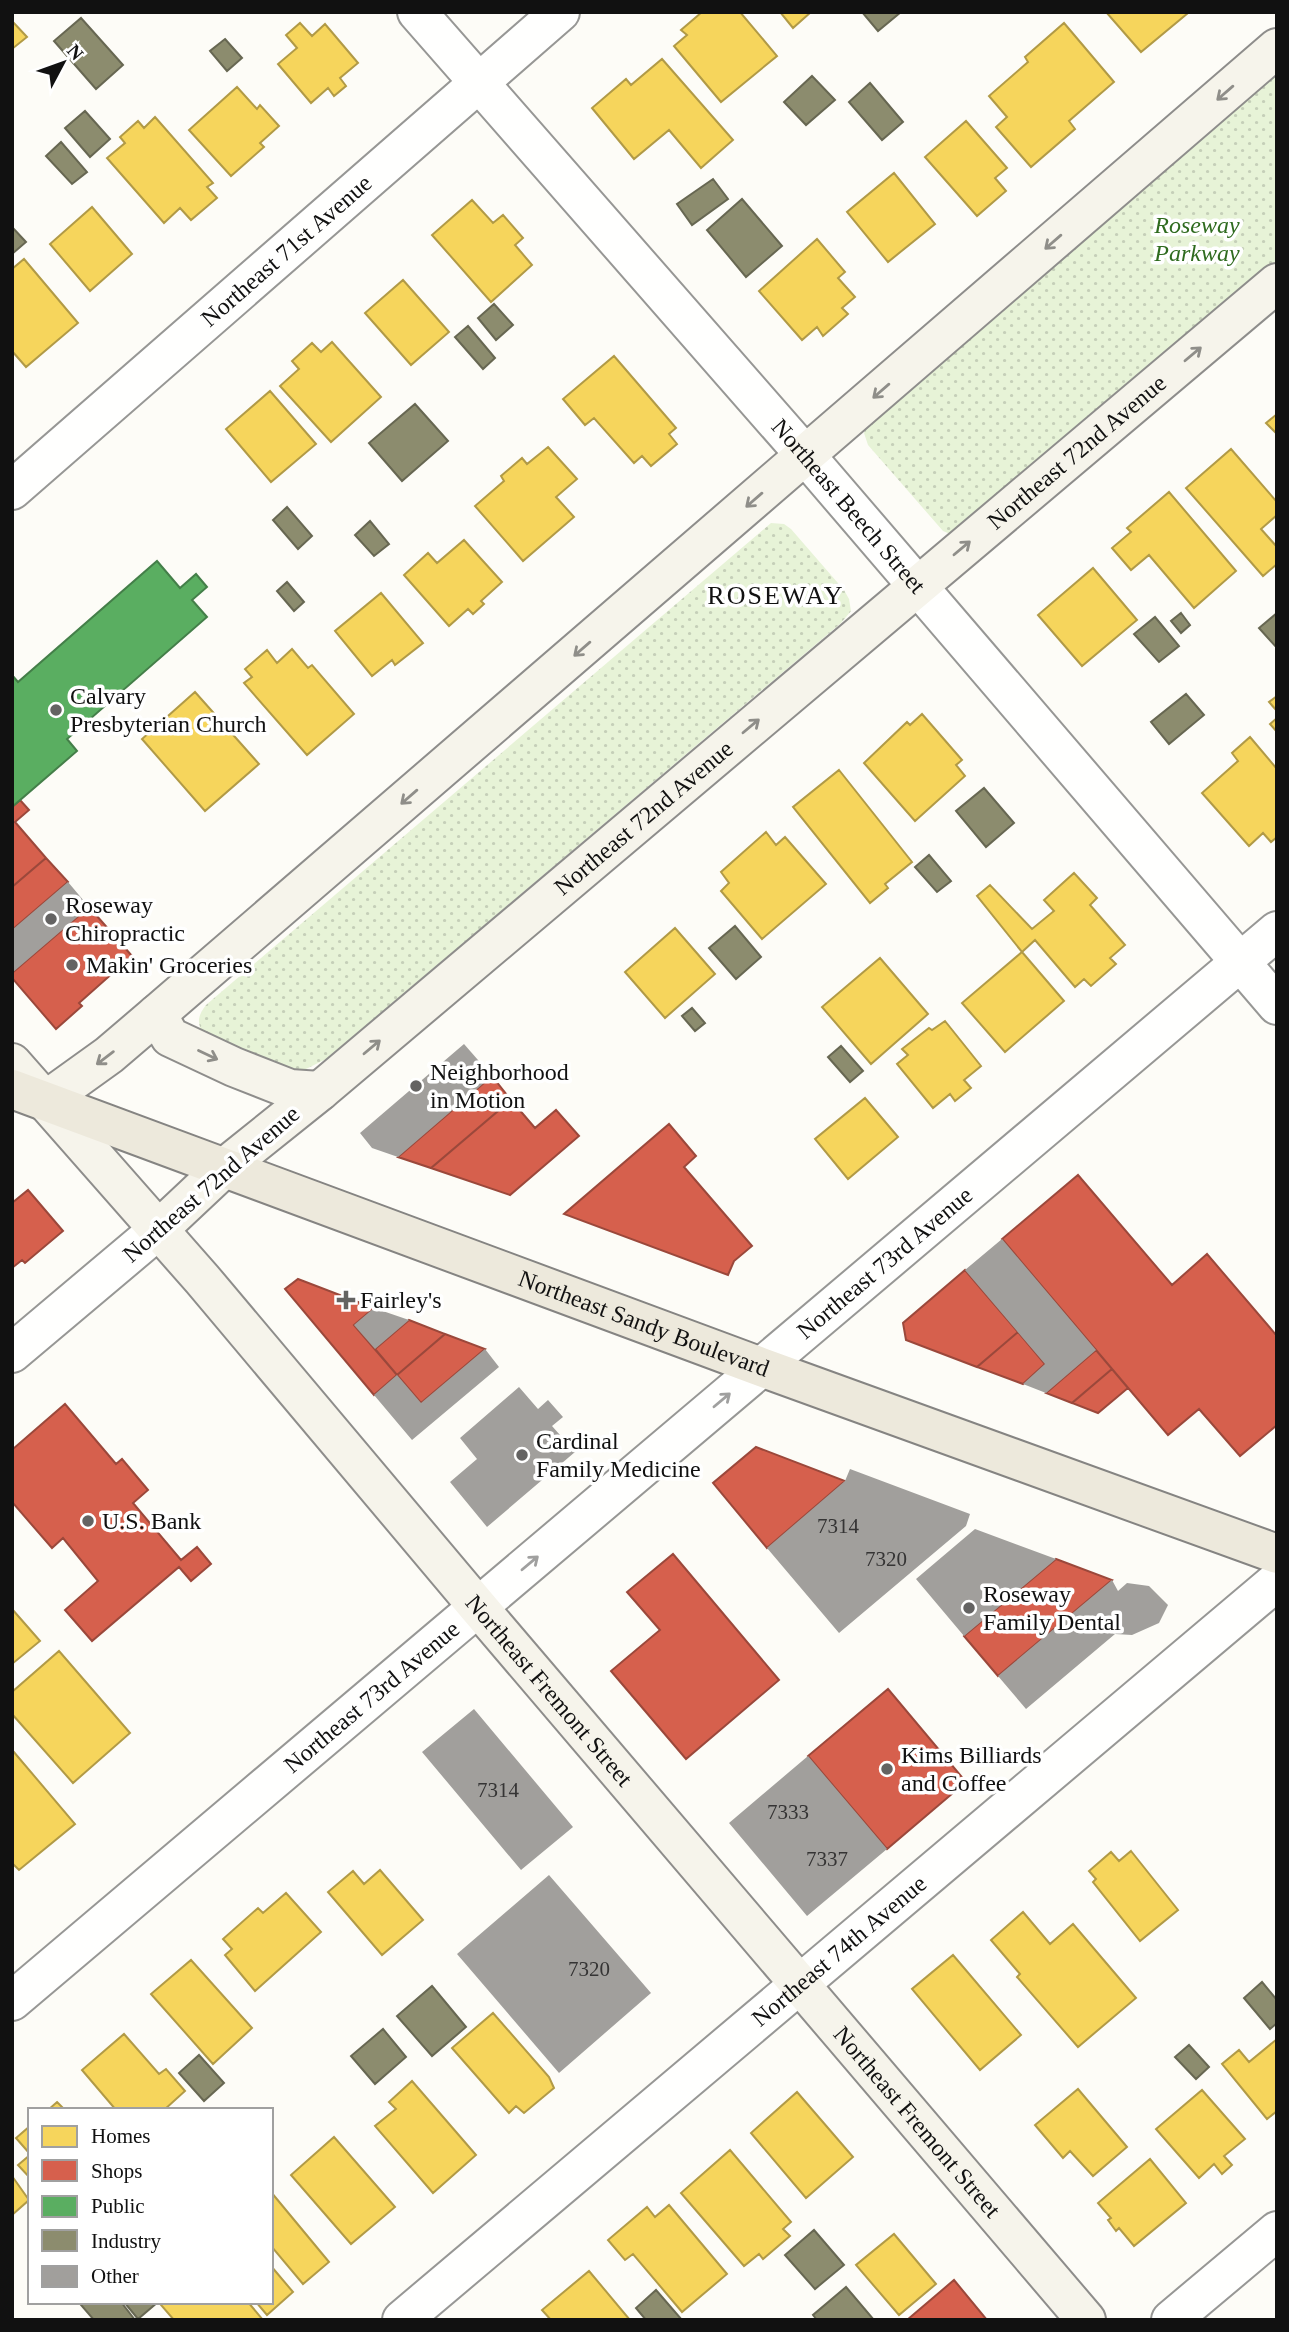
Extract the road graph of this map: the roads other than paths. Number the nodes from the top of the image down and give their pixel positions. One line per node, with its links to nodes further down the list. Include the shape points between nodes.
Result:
1 (417, 12): 4 (street, Northeast Beech Street)
2 (560, 12): 4 (street, Northeast 71st Avenue)
3 (1277, 48): 6 (street, one-way to 6)
4 (478, 83): 6 (street, Northeast Beech Street); 7 (street, Northeast 71st Avenue)
5 (1277, 283): 8 (street, Northeast 72nd Avenue, one-way to 5)
6 (806, 456): 8 (street, Northeast Beech Street); 12 (street, one-way to 12)
7 (12, 490)
8 (917, 586): 10 (street, Northeast Beech Street); 14 (street, Northeast 72nd Avenue, one-way to 8)
9 (1277, 931): 10 (street, Northeast 73rd Avenue)
10 (1240, 962): 11 (street, Northeast Beech Street); 19 (street, Northeast 73rd Avenue)
11 (1277, 1005)
12 (157, 1014): 14 (street, one-way to 14, via 170,1037 290,1089); 15 (street, one-way to 15, via 109,1055)
13 (12, 1063): 15 (street, Northeast Fremont Street)
14 (320, 1091): 16 (street, Northeast 72nd Avenue)
15 (29, 1095): 16 (main road, Northeast Sandy Boulevard); 17 (street, Northeast Fremont Street)
16 (224, 1168): 17 (street, Northeast 72nd Avenue); 19 (main road, Northeast Sandy Boulevard)
17 (158, 1230): 18 (street, Northeast 72nd Avenue); 22 (street, Northeast Fremont Street)
18 (12, 1353)
19 (761, 1367): 20 (main road, Northeast Sandy Boulevard); 22 (street, Northeast 73rd Avenue, one-way to 19)
20 (1277, 1554)
21 (1277, 1581): 23 (street, Northeast 74th Avenue)
22 (478, 1607): 23 (street, Northeast Fremont Street); 24 (street, Northeast 73rd Avenue)
23 (799, 1983): 26 (street, Northeast 74th Avenue); 27 (street, Northeast Fremont Street)
24 (12, 2001)
25 (1277, 2231): 28 (street)
26 (401, 2320)
27 (1086, 2320)
28 (1171, 2320)

